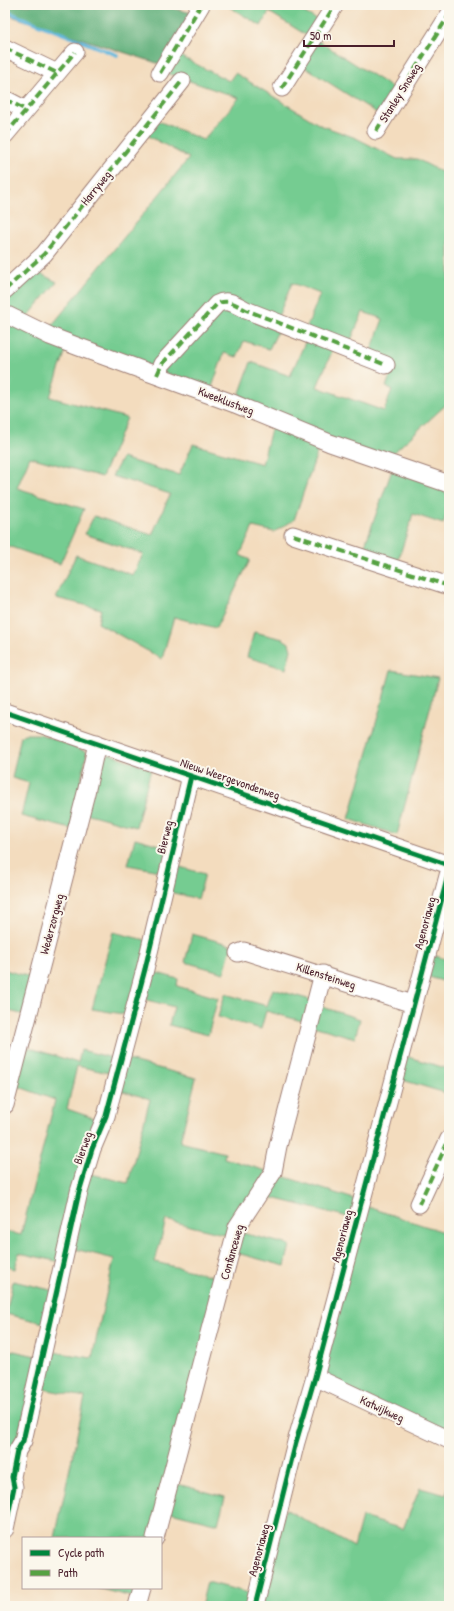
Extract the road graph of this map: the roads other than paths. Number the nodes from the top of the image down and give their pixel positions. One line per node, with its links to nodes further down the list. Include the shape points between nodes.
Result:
1 (201, 5): 7 (street)
2 (335, 5): 9 (street)
3 (449, 15): 12 (street, Stanley Snoweg)
4 (5, 48): 6 (street)
5 (75, 52): 6 (street)
6 (57, 73): 11 (street)
7 (160, 73)
8 (182, 81): 14 (street, Harryweg, via 44,254)
9 (282, 88)
10 (5, 99): 11 (street)
11 (26, 110): 13 (street)
12 (376, 131)
13 (5, 135)
14 (5, 290)
15 (5, 314): 17 (street, Kweeklustweg, via 50,336)
16 (386, 365): 17 (street, via 246,310 230,301 223,301 217,304 162,364)
17 (157, 375): 18 (street, Kweeklustweg, via 330,443)
18 (449, 484)
19 (294, 535): 20 (street)
20 (449, 586)
21 (5, 712): 22 (street, Nieuw Weergevondenweg)
22 (97, 743): 23 (street, Nieuw Weergevondenweg); 29 (street, Wederzorgweg)
23 (191, 776): 24 (street, Nieuw Weergevondenweg); 34 (street, Bierweg, via 106,1116 92,1149 79,1192 23,1441 17,1451 12,1477 14,1488)
24 (449, 865)
25 (449, 872): 28 (street, Agenoriaweg)
26 (238, 953): 27 (street, Killensteinweg, via 244,950)
27 (323, 974): 28 (street, Killensteinweg); 35 (street, Confianceweg, via 273,1172 237,1227)
28 (413, 1004): 32 (street, Agenoriaweg)
29 (5, 1105)
30 (449, 1139): 31 (street)
31 (419, 1204)
32 (315, 1377): 33 (street, Katwijkweg); 38 (street, Agenoriaweg)
33 (449, 1440)
34 (5, 1529)
35 (155, 1537)
36 (142, 1589): 37 (street)
37 (137, 1606)
38 (255, 1606)

